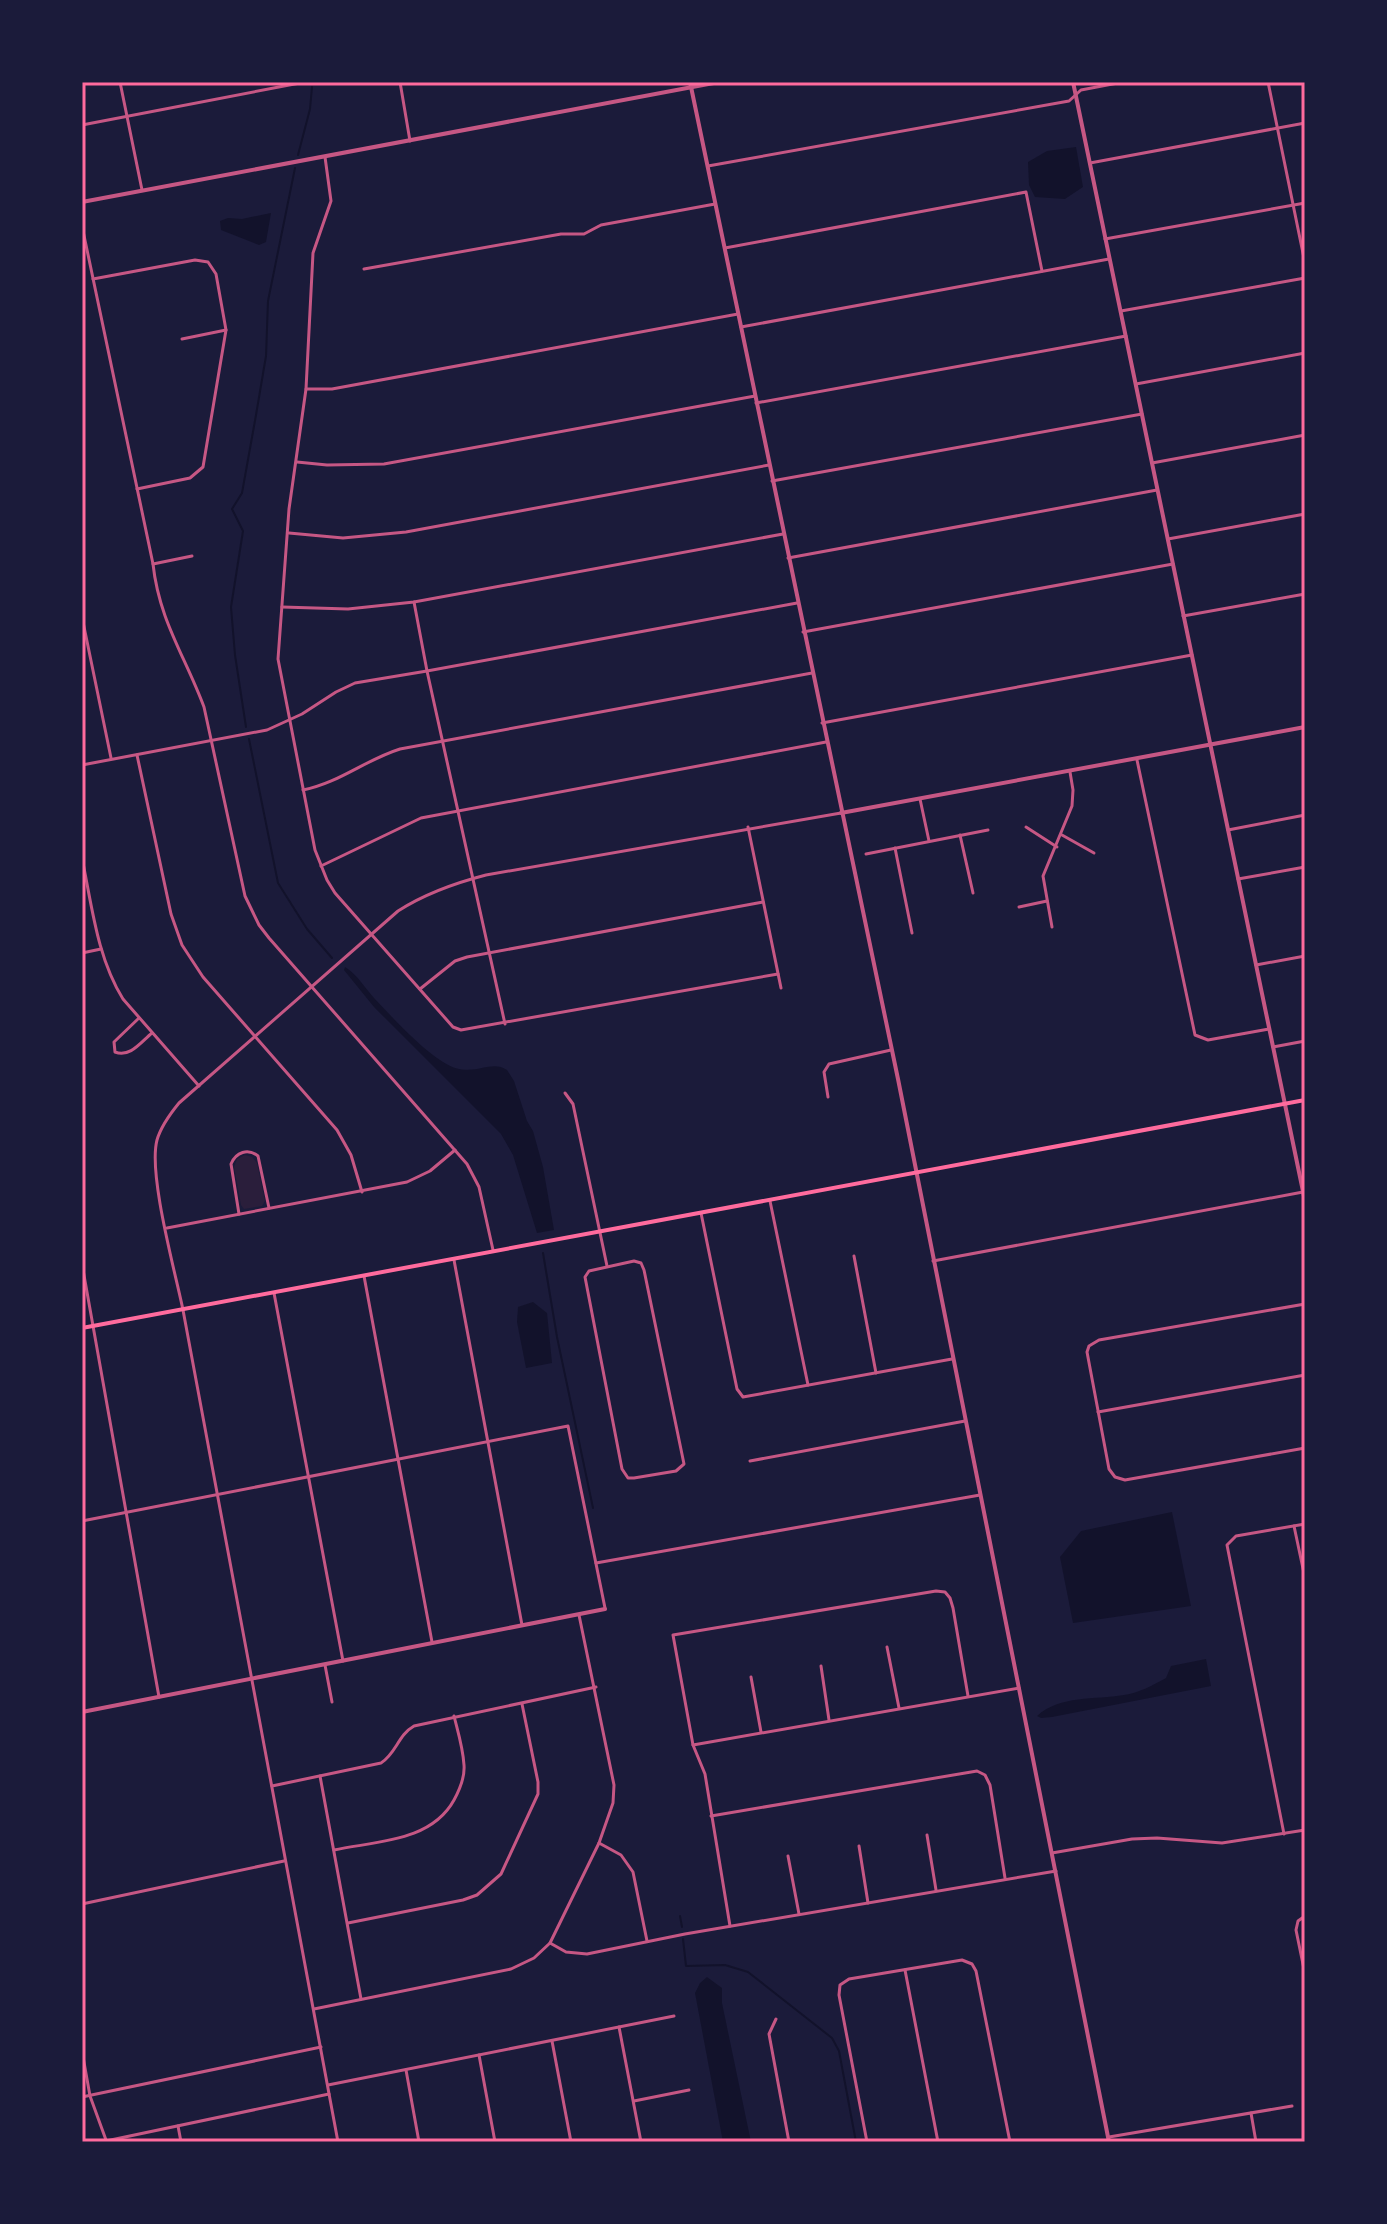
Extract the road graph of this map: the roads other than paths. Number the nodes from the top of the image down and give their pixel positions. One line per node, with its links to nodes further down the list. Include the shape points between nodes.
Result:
1 (120, 82): 10 (street)
2 (305, 82): 10 (street)
3 (400, 82): 14 (street)
4 (719, 82): 8 (street)
5 (1073, 82): 9 (street)
6 (1123, 82): 9 (street)
7 (1268, 82): 13 (street)
8 (690, 84): 14 (street); 17 (street)
9 (1075, 95): 16 (street); 17 (street, via 1069,101)
10 (127, 116): 12 (street); 18 (street)
11 (1305, 123): 13 (street)
12 (82, 125)
13 (1277, 128): 16 (street); 22 (street)
14 (410, 141): 15 (street)
15 (325, 157): 18 (street); 40 (street, via 331,201 313,253)
16 (1090, 163): 24 (street)
17 (708, 166): 21 (street)
18 (142, 190): 19 (street)
19 (82, 202)
20 (1305, 203): 22 (street)
21 (715, 204): 25 (street); 28 (street, via 601,225 584,234)
22 (1293, 205): 24 (street); 27 (street)
23 (82, 226): 31 (street)
24 (1105, 239): 26 (street)
25 (725, 248): 29 (street, via 1026,192); 33 (street)
26 (1109, 259): 29 (street); 32 (street)
27 (1305, 263)
28 (364, 269)
29 (1042, 271): 34 (street)
30 (1305, 278): 32 (street)
31 (93, 279): 35 (street, via 203,260 216,274); 49 (street)
32 (1121, 311): 36 (street)
33 (738, 314): 34 (street); 40 (street, via 332,389)
34 (741, 327): 41 (street)
35 (226, 330): 37 (street); 49 (street, via 203,467 190,478)
36 (1126, 336): 39 (street); 42 (street)
37 (182, 339)
38 (1305, 353): 39 (street)
39 (1136, 384): 43 (street)
40 (306, 389): 45 (street)
41 (755, 396): 42 (street); 45 (street, via 384,464)
42 (756, 403): 47 (street)
43 (1142, 414): 46 (street); 48 (street)
44 (1305, 435): 46 (street)
45 (297, 462): 52 (street)
46 (1152, 463): 50 (street)
47 (769, 465): 48 (street); 52 (street, via 406,532 343,538)
48 (772, 481): 53 (street)
49 (136, 489): 57 (street)
50 (1157, 490): 54 (street); 56 (street)
51 (1305, 514): 54 (street)
52 (289, 533): 62 (street)
53 (783, 534): 56 (street); 60 (street)
54 (1168, 539): 58 (street)
55 (192, 556): 57 (street)
56 (788, 558): 61 (street)
57 (153, 564): 73 (street, via 158,599 193,677)
58 (1173, 564): 63 (street); 65 (street)
59 (1305, 594): 63 (street)
60 (414, 602): 62 (street, via 348,609); 67 (street)
61 (797, 603): 65 (street); 67 (street)
62 (282, 607): 69 (street, via 278,659)
63 (1183, 616): 66 (street)
64 (82, 617): 77 (street)
65 (803, 632): 68 (street)
66 (1192, 655): 70 (street); 75 (street)
67 (427, 671): 69 (street, via 355,683); 72 (street)
68 (812, 673): 70 (street); 72 (street)
69 (288, 721): 73 (street); 81 (street)
70 (822, 723): 74 (street)
71 (1305, 727): 75 (street)
72 (444, 740): 81 (street, via 376,756 340,779); 83 (street)
73 (211, 741): 76 (street); 115 (street, via 245,896 259,925)
74 (826, 742): 83 (street); 84 (street)
75 (1210, 745): 78 (street); 89 (street)
76 (137, 755): 77 (street); 122 (street, via 182,945)
77 (111, 760): 79 (street)
78 (1137, 760): 80 (street); 120 (street, via 1195,1035 1208,1040)
79 (82, 765)
80 (1070, 772): 82 (street); 91 (street, via 1073,798)
81 (303, 790): 98 (street)
82 (920, 799): 84 (street); 92 (street)
83 (459, 810): 98 (street, via 421,818); 100 (street)
84 (841, 813): 86 (street); 125 (street)
85 (1305, 815): 89 (street)
86 (748, 827): 100 (street); 104 (street)
87 (1026, 827): 93 (street)
88 (988, 830): 90 (street)
89 (1228, 830): 101 (street)
90 (960, 835): 92 (street); 102 (street)
91 (1062, 835): 93 (street); 95 (street)
92 (929, 841): 94 (street)
93 (1057, 847): 103 (street, via 1043,876)
94 (895, 848): 96 (street); 107 (street)
95 (1094, 853)
96 (866, 854)
97 (82, 858): 109 (street)
98 (321, 866): 108 (street, via 335,893)
99 (1305, 867): 101 (street)
100 (473, 878): 108 (street, via 417,899); 110 (street)
101 (1238, 879): 113 (street)
102 (973, 893)
103 (1047, 901): 105 (street); 106 (street)
104 (763, 902): 110 (street); 114 (street)
105 (1019, 907)
106 (1052, 927)
107 (912, 933)
108 (372, 934): 115 (street); 117 (street)
109 (101, 949): 111 (street); 118 (street, via 113,984)
110 (491, 952): 117 (street, via 455,961); 119 (street)
111 (82, 953)
112 (1305, 956): 113 (street)
113 (1256, 965): 120 (street)
114 (778, 974): 116 (street); 119 (street)
115 (312, 987): 122 (street); 131 (street)
116 (781, 988)
117 (420, 989): 119 (street, via 453,1027)
118 (139, 1018): 121 (street); 121 (street, via 117,1038 115,1052 128,1053)
119 (505, 1024)
120 (1269, 1029): 124 (street)
121 (152, 1033): 126 (street)
122 (256, 1036): 126 (street); 133 (street, via 337,1130)
123 (1305, 1041): 124 (street)
124 (1273, 1047): 130 (street)
125 (891, 1050): 128 (street, via 829,1064 824,1072); 132 (street)
126 (199, 1086): 140 (street, via 170,1114 157,1138 155,1173)
127 (565, 1093): 141 (street, via 573,1104)
128 (828, 1097)
129 (1305, 1100): 130 (main road)
130 (1284, 1104): 132 (main road); 134 (street)
131 (455, 1150): 133 (street, via 417,1178); 142 (street, via 479,1187)
132 (916, 1173): 135 (main road); 145 (street)
133 (362, 1192): 137 (street)
134 (1303, 1192): 136 (street); 145 (street)
135 (770, 1201): 138 (main road); 157 (street)
136 (1305, 1201)
137 (269, 1208): 139 (street); 139 (street, via 258,1156 243,1152 231,1164)
138 (701, 1213): 141 (main road); 157 (street, via 737,1389 743,1397)
139 (239, 1214): 140 (street)
140 (167, 1228): 151 (street)
141 (600, 1232): 142 (main road); 147 (street)
142 (493, 1252): 144 (main road)
143 (854, 1256): 155 (street)
144 (454, 1260): 148 (main road); 160 (street)
145 (933, 1261): 154 (street)
146 (82, 1264): 152 (street)
147 (607, 1266): 147 (street, via 589,1271 585,1282 622,1469 628,1478 676,1471 684,1460 644,1270 637,1261)
148 (364, 1276): 149 (main road); 162 (street)
149 (274, 1293): 151 (main road); 164 (street)
150 (1305, 1304): 158 (street, via 1093,1342 1087,1357)
151 (183, 1310): 152 (main road); 165 (street)
152 (95, 1326): 153 (main road); 167 (street)
153 (82, 1328)
154 (952, 1359): 155 (street); 159 (street)
155 (876, 1373): 157 (street)
156 (1305, 1375): 158 (street)
157 (808, 1386)
158 (1098, 1412): 161 (street, via 1109,1469 1125,1480)
159 (965, 1421): 163 (street); 166 (street)
160 (488, 1442): 162 (street); 171 (street, via 568,1426); 175 (street)
161 (1305, 1448)
162 (398, 1460): 164 (street); 176 (street)
163 (750, 1461)
164 (309, 1477): 165 (street); 178 (street)
165 (218, 1494): 167 (street); 182 (street)
166 (980, 1495): 171 (street); 184 (street)
167 (127, 1512): 168 (street); 186 (street)
168 (82, 1521)
169 (1305, 1524): 170 (street)
170 (1294, 1526): 172 (street); 199 (street, via 1236,1536 1227,1545)
171 (596, 1563): 173 (street)
172 (1305, 1578)
173 (605, 1609): 174 (street)
174 (579, 1615): 175 (street); 183 (street)
175 (522, 1625): 176 (street)
176 (433, 1643): 178 (street)
177 (887, 1647): 189 (street)
178 (343, 1661): 179 (street)
179 (325, 1665): 182 (street); 187 (street)
180 (821, 1666): 192 (street)
181 (751, 1677): 193 (street)
182 (253, 1679): 186 (street); 196 (street)
183 (596, 1687): 188 (street); 201 (street, via 614,1785)
184 (1019, 1688): 185 (street); 204 (street)
185 (968, 1696): 189 (street); 194 (street, via 953,1608 945,1592 673,1635)
186 (159, 1697): 190 (street)
187 (332, 1702)
188 (522, 1703): 191 (street); 214 (street, via 538,1794 501,1874 491,1886 463,1900)
189 (899, 1708): 192 (street)
190 (82, 1712)
191 (454, 1716): 195 (street, via 409,1728 381,1763); 203 (street, via 464,1769 460,1789 443,1817 411,1835)
192 (829, 1720): 193 (street)
193 (761, 1733): 194 (street)
194 (693, 1745): 197 (street, via 705,1774)
195 (320, 1776): 196 (street); 203 (street)
196 (272, 1786): 206 (street)
197 (711, 1816): 208 (street, via 977,1771 990,1785); 215 (street)
198 (1305, 1830): 199 (street)
199 (1284, 1834): 204 (street, via 1222,1843 1132,1839)
200 (927, 1835): 209 (street)
201 (599, 1843): 216 (street, via 629,1863); 217 (street)
202 (859, 1846): 210 (street)
203 (334, 1850): 214 (street)
204 (1052, 1853): 207 (street)
205 (788, 1856): 212 (street)
206 (284, 1861): 211 (street); 221 (street)
207 (1056, 1871): 208 (street); 239 (street)
208 (1005, 1879): 209 (street)
209 (937, 1891): 210 (street)
210 (868, 1903): 212 (street)
211 (82, 1904)
212 (799, 1914): 215 (street)
213 (1304, 1916): 219 (street, via 1296,1930)
214 (348, 1923): 220 (street)
215 (730, 1926): 216 (street)
216 (647, 1941): 217 (street, via 576,1954)
217 (550, 1943): 220 (street, via 511,1969)
218 (905, 1970): 248 (street, via 840,1985); 249 (street); 250 (street, via 962,1960 975,1967)
219 (1305, 1974)
220 (361, 1999): 221 (street)
221 (314, 2009): 226 (street)
222 (674, 2016): 224 (street)
223 (776, 2019): 247 (street, via 769,2034)
224 (619, 2027): 225 (street); 235 (street)
225 (552, 2041): 228 (street); 245 (street)
226 (321, 2047): 230 (street); 233 (street)
227 (82, 2051): 233 (street)
228 (479, 2055): 229 (street); 244 (street)
229 (406, 2070): 230 (street); 243 (street)
230 (328, 2085): 232 (street)
231 (689, 2090): 235 (street)
232 (329, 2094): 238 (street); 242 (street)
233 (90, 2096): 234 (street); 240 (street)
234 (82, 2097)
235 (634, 2101): 246 (street)
236 (1292, 2106): 237 (street)
237 (1251, 2113): 239 (street); 251 (street)
238 (178, 2126): 240 (street); 241 (street)
239 (1109, 2140)
240 (106, 2142)
241 (181, 2142)
242 (338, 2142)
243 (419, 2142)
244 (495, 2142)
245 (571, 2142)
246 (641, 2142)
247 (789, 2142)
248 (867, 2142)
249 (938, 2142)
250 (1010, 2142)
251 (1256, 2142)

